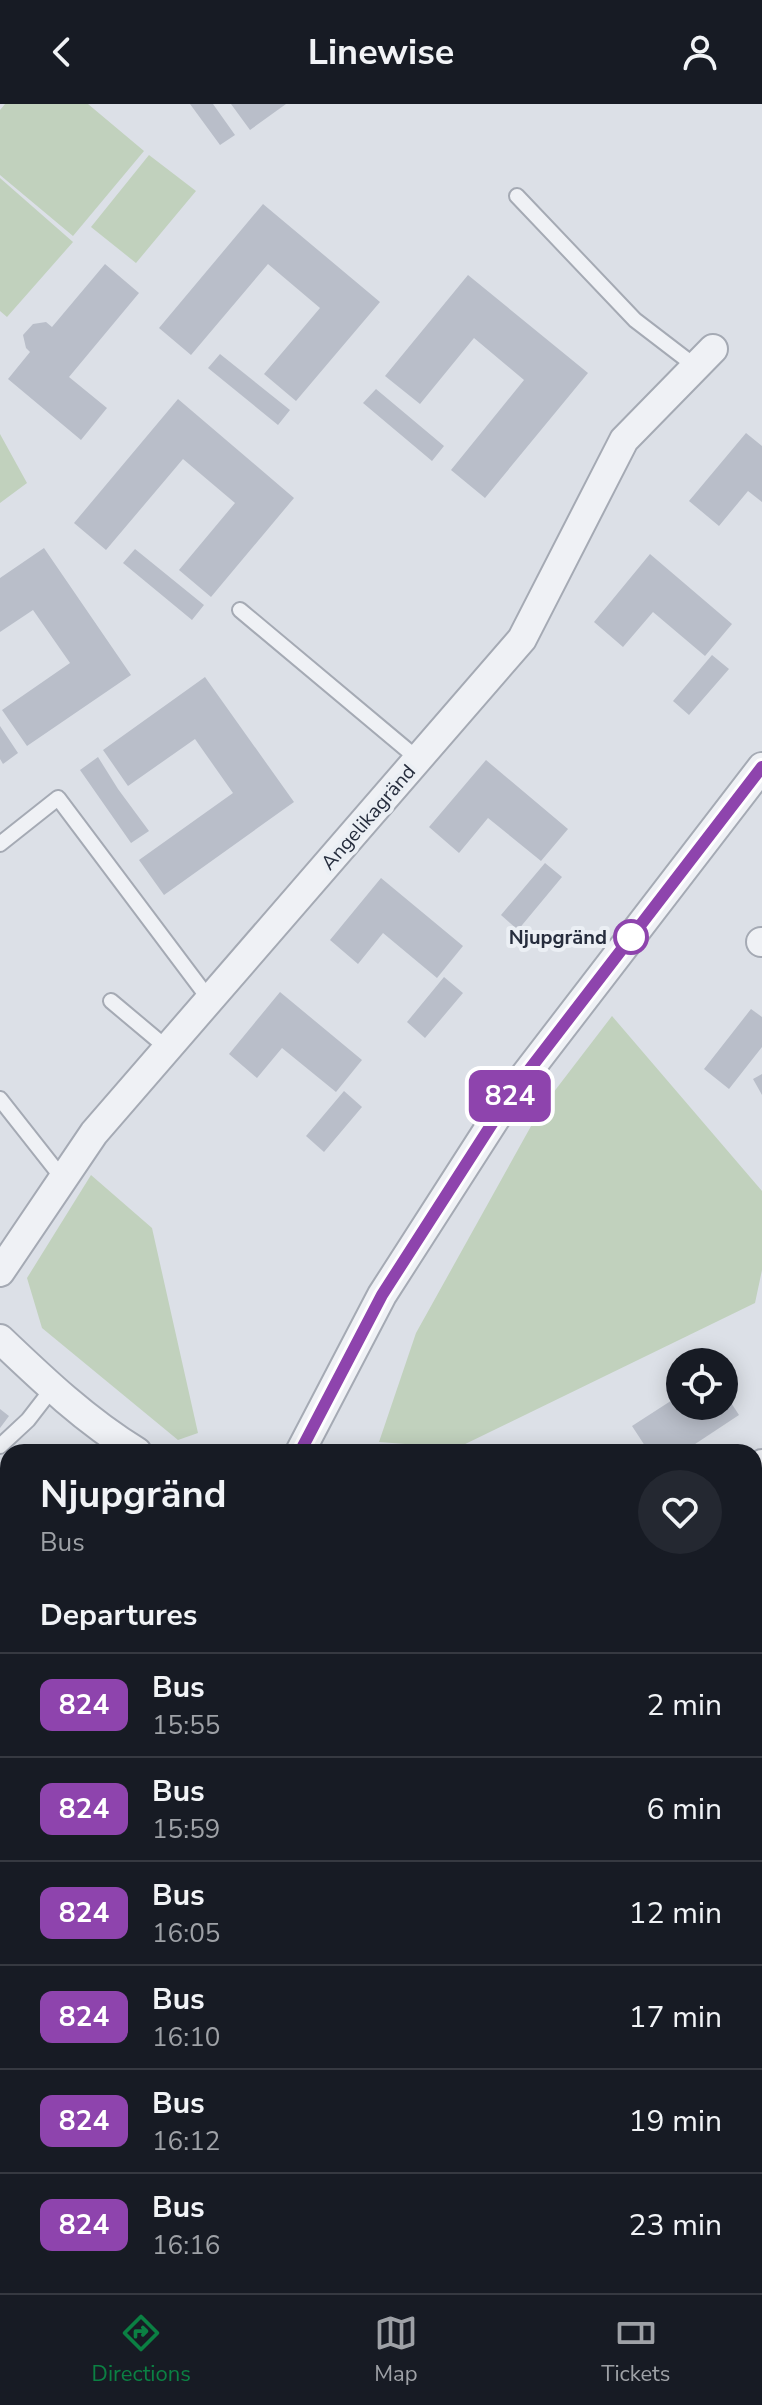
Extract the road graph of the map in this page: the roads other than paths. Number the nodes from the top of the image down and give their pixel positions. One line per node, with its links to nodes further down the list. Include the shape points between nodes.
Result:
1 (517, 196): 2 (lane, via 635,320)
2 (704, 358): 4 (street, Angelikagränd, via 624,440 522,639)
3 (240, 610): 4 (lane)
4 (418, 759): 7 (street, Angelikagränd)
5 (762, 767): 17 (street, via 513,1091 382,1295)
6 (0, 844): 7 (lane, via 58,798)
7 (209, 999): 9 (street, Angelikagränd)
8 (111, 1001): 9 (lane)
9 (167, 1048): 11 (street, Angelikagränd, via 94,1133)
10 (0, 1099): 11 (lane)
11 (63, 1179): 12 (street, Angelikagränd)
12 (0, 1272)
13 (0, 1339): 14 (street)
14 (52, 1389): 15 (lane); 16 (street)
15 (2, 1444)
16 (124, 1444)
17 (304, 1444)

